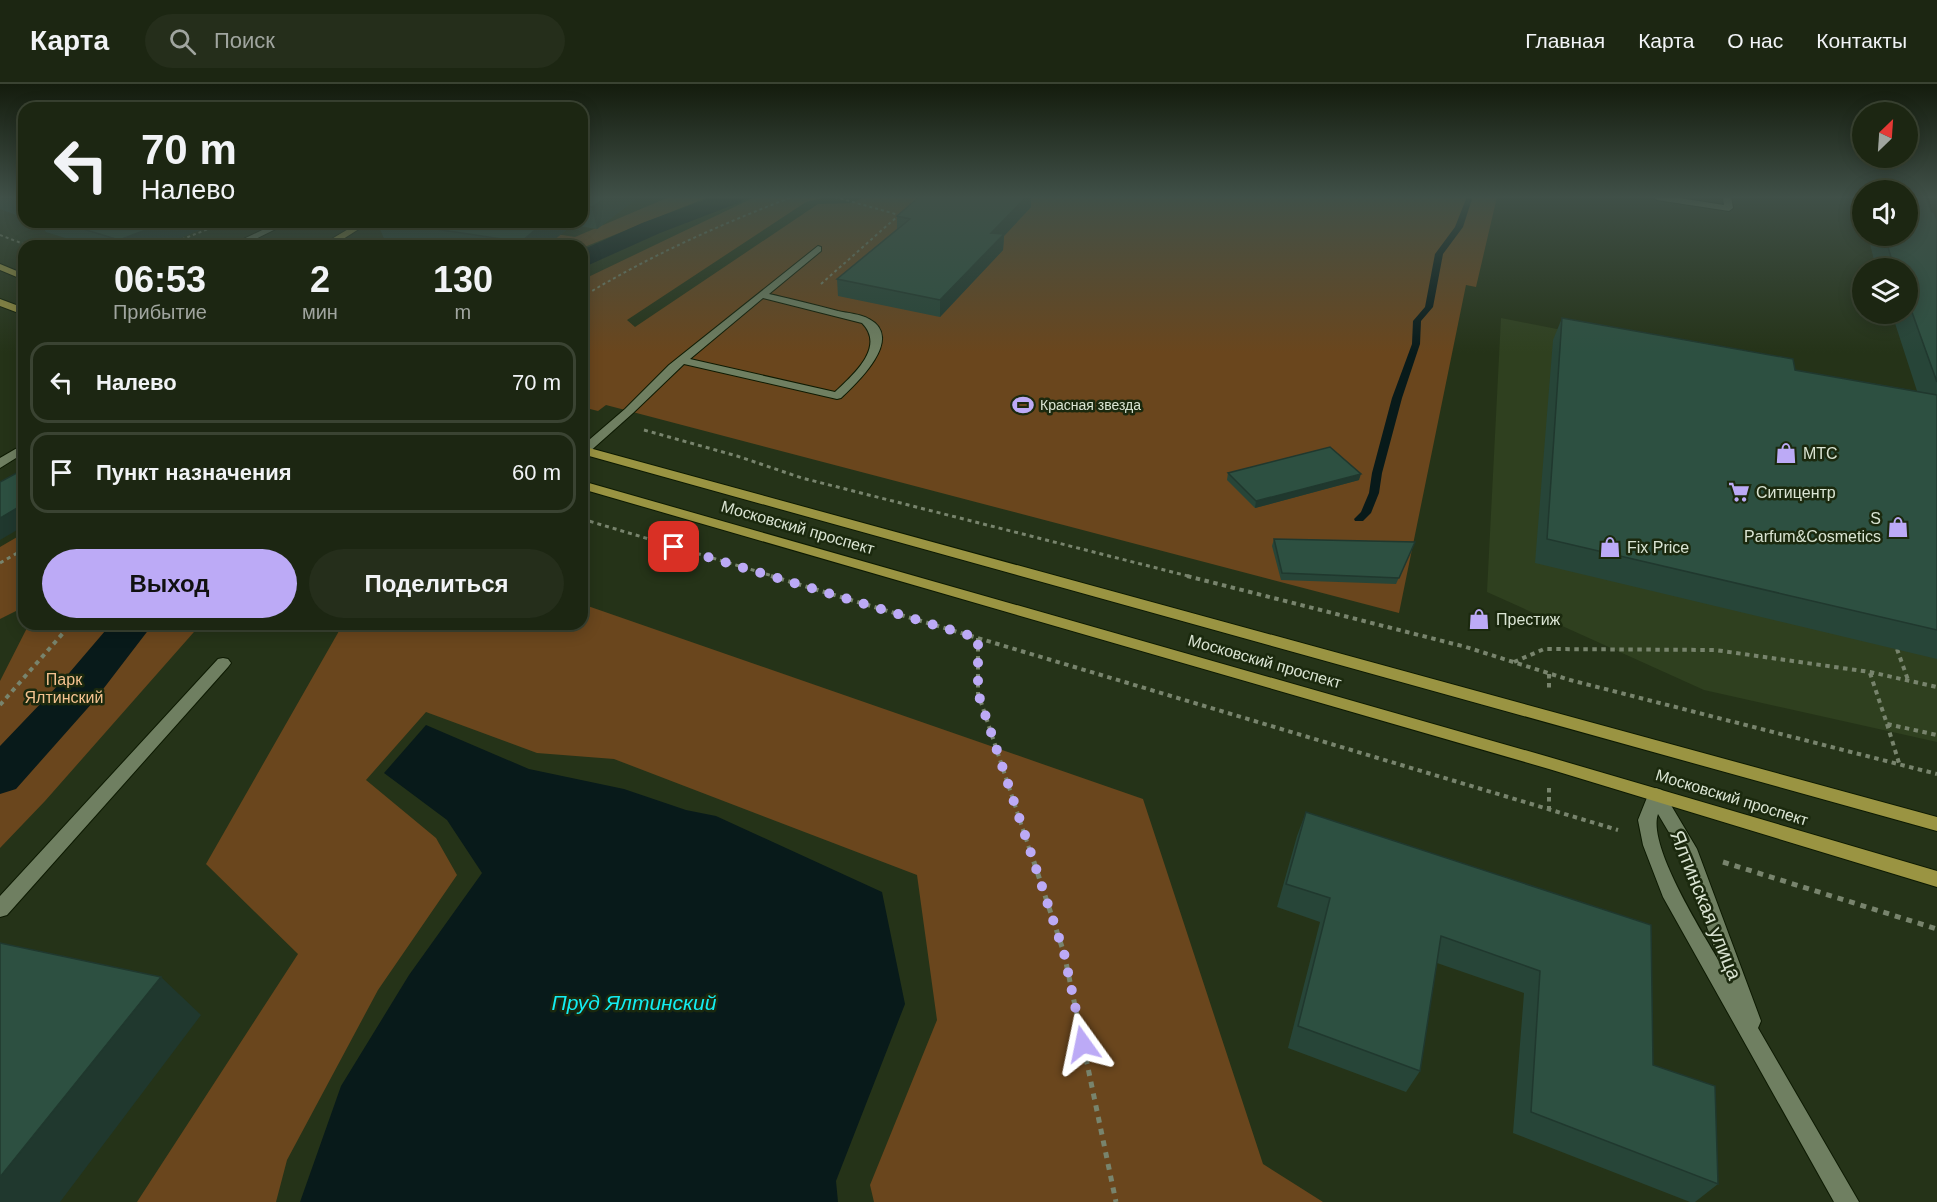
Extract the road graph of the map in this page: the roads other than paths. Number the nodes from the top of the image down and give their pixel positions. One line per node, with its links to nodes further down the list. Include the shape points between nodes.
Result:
1 (818, 249): 4 (street)
2 (0, 267): 3 (main road)
3 (18, 274)
4 (762, 295): 7 (street); 7 (street, via 866,321 876,333 876,346 858,376 837,396)
5 (0, 302): 6 (main road)
6 (18, 310)
7 (682, 360): 8 (street)
8 (588, 446)
9 (18, 452): 11 (street)
10 (588, 452): 15 (main road, Московский проспект)
11 (0, 464)
12 (588, 487): 14 (main road, Московский проспект)
13 (223, 663): 17 (street)
14 (1656, 795): 16 (main road, Московский проспект); 18 (street, Ялтинская улица, via 1689,852 1708,898); 18 (street, Ялтинская улица, via 1647,820 1672,897)
15 (1937, 824)
16 (1937, 879)
17 (0, 909)
18 (1764, 1058): 19 (street, Ялтинская улица)
19 (1847, 1202)

